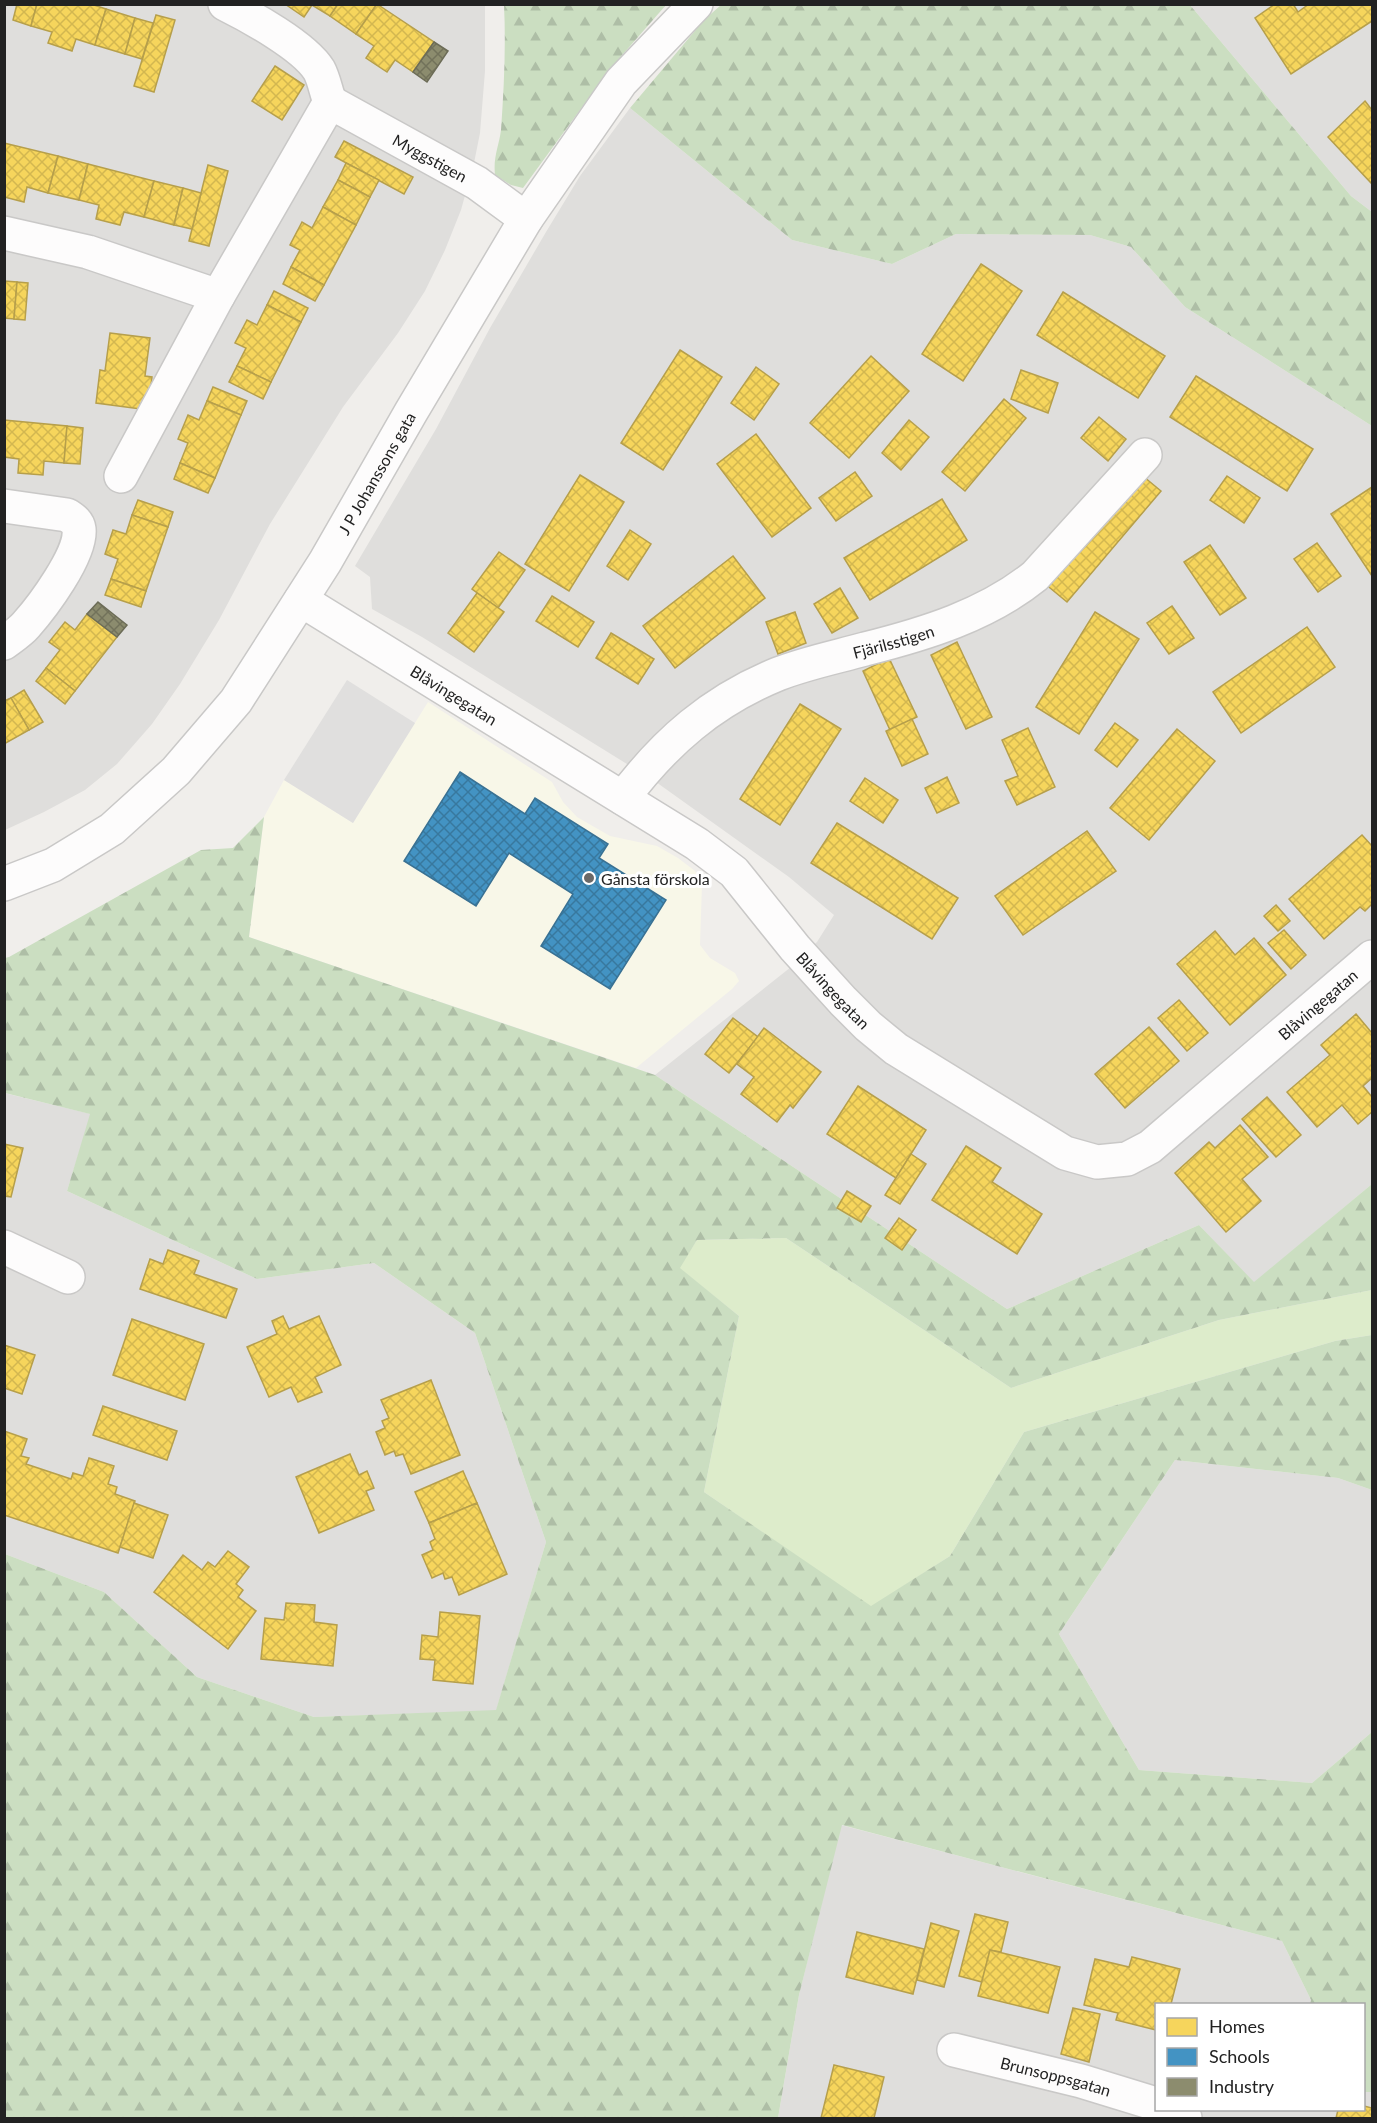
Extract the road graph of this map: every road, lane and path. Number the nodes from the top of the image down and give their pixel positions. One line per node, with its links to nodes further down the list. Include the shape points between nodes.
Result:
1 (225, 4): 3 (street, via 298,48 319,70)
2 (696, 4): 4 (street, J P Johanssons gata, via 621,82)
3 (330, 102): 4 (street, Myggstigen, via 477,183); 6 (street)
4 (526, 219): 10 (street, J P Johanssons gata)
5 (4, 233): 6 (street, via 88,252)
6 (218, 296): 8 (street)
7 (1145, 454): 12 (street, Fjärilsstigen, via 1035,576 1010,595 925,633 778,674 742,691 681,732)
8 (121, 476)
9 (4, 506): 11 (street, via 68,515 79,528 76,549 54,589 25,627)
10 (301, 600): 12 (street, Blåvingegatan); 13 (street, J P Johanssons gata, via 236,701 176,771 112,829 53,865)
11 (4, 643)
12 (623, 798): 14 (street, Blåvingegatan, via 734,872 843,1001 896,1048 1065,1153 1097,1161 1127,1159 1150,1147)
13 (4, 884)
14 (1372, 957)
15 (4, 1247): 16 (street)
16 (68, 1277)
17 (954, 2050): 18 (street, Brunsoppsgatan)
18 (1155, 2104)

